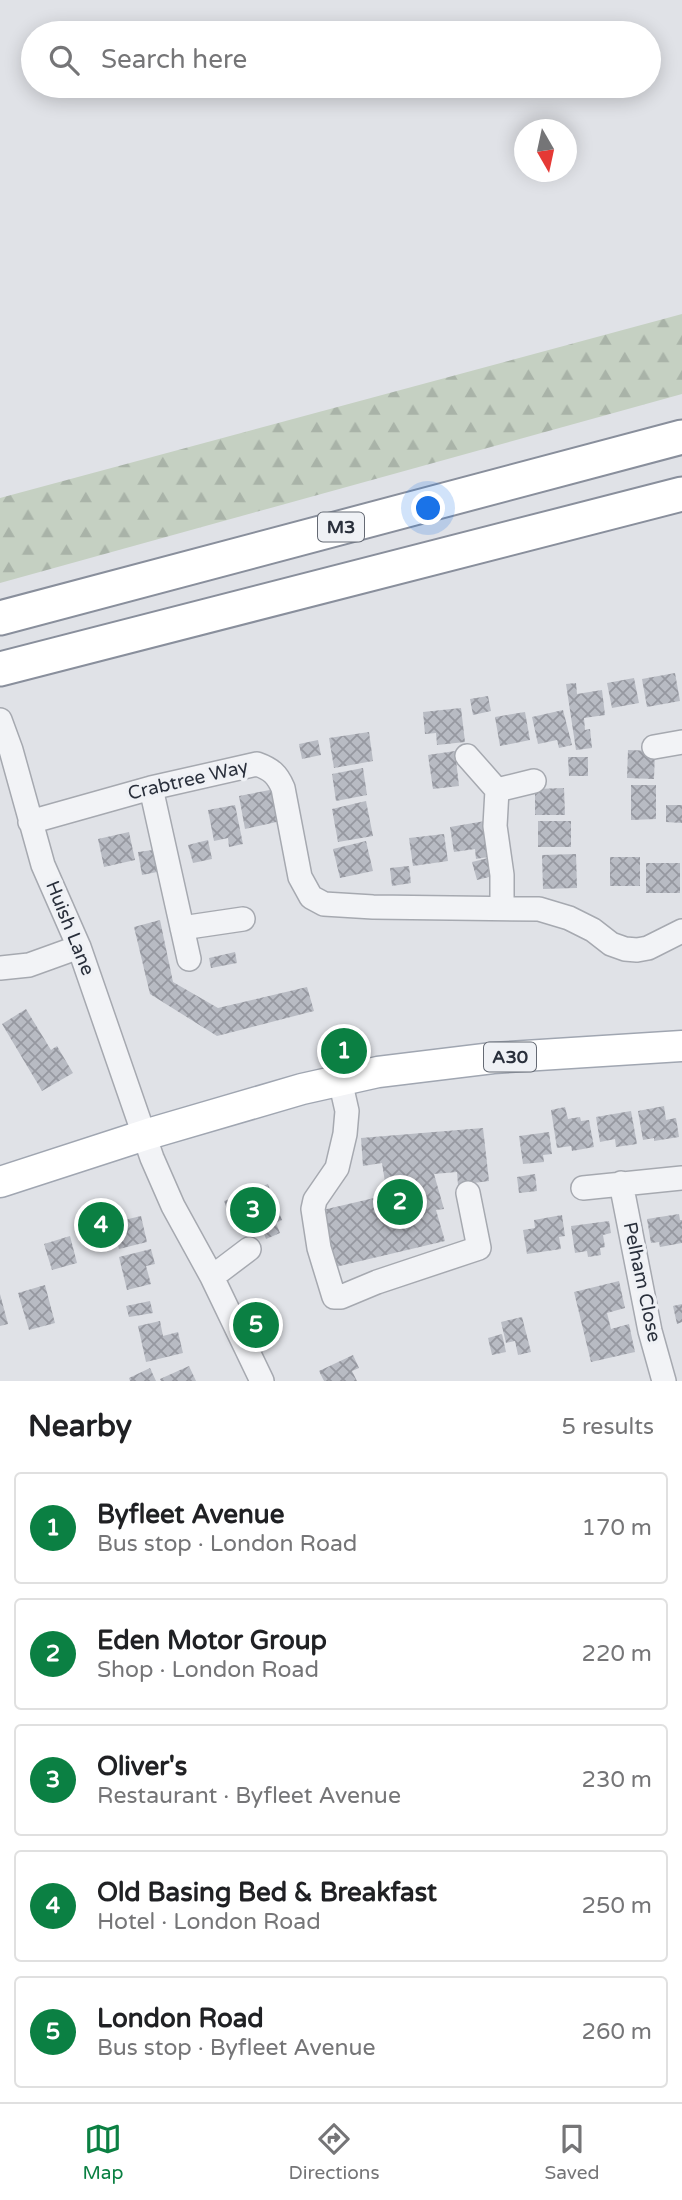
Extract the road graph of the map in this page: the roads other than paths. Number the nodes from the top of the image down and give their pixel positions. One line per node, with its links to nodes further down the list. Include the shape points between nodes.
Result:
1 (682, 438): 3 (highway, M3)
2 (682, 494): 4 (highway)
3 (0, 618)
4 (0, 669)
5 (0, 720): 12 (street, Huish Lane)
6 (682, 742): 7 (street)
7 (654, 747)
8 (467, 756): 11 (street)
9 (534, 781): 11 (street)
10 (151, 788): 12 (street, Crabtree Way); 13 (street, Crabtree Way, via 257,764 270,768 283,788 300,877 311,897 324,904 373,907); 15 (street)
11 (497, 790): 13 (street, via 495,826)
12 (30, 822): 17 (street, Huish Lane, via 43,865)
13 (502, 908): 16 (street, Crabtree Way, via 539,909 569,918 625,949 648,948)
14 (243, 919): 15 (street)
15 (182, 928): 18 (street)
16 (682, 930)
17 (79, 947): 19 (street, via 29,965); 22 (street, Huish Lane)
18 (189, 959)
19 (0, 968)
20 (682, 1046): 21 (main road, A30, via 492,1058)
21 (340, 1080): 22 (main road, A30); 27 (street, via 347,1111 345,1134 337,1168 313,1209 334,1297 479,1248)
22 (145, 1135): 24 (main road, A30); 29 (street, Huish Lane, via 173,1206)
23 (682, 1178): 25 (street)
24 (0, 1182)
25 (621, 1183): 26 (street); 31 (street, Pelham Close)
26 (583, 1188)
27 (467, 1193)
28 (249, 1248): 29 (street)
29 (212, 1277): 30 (street, Huish Lane)
30 (261, 1381)
31 (664, 1381)

